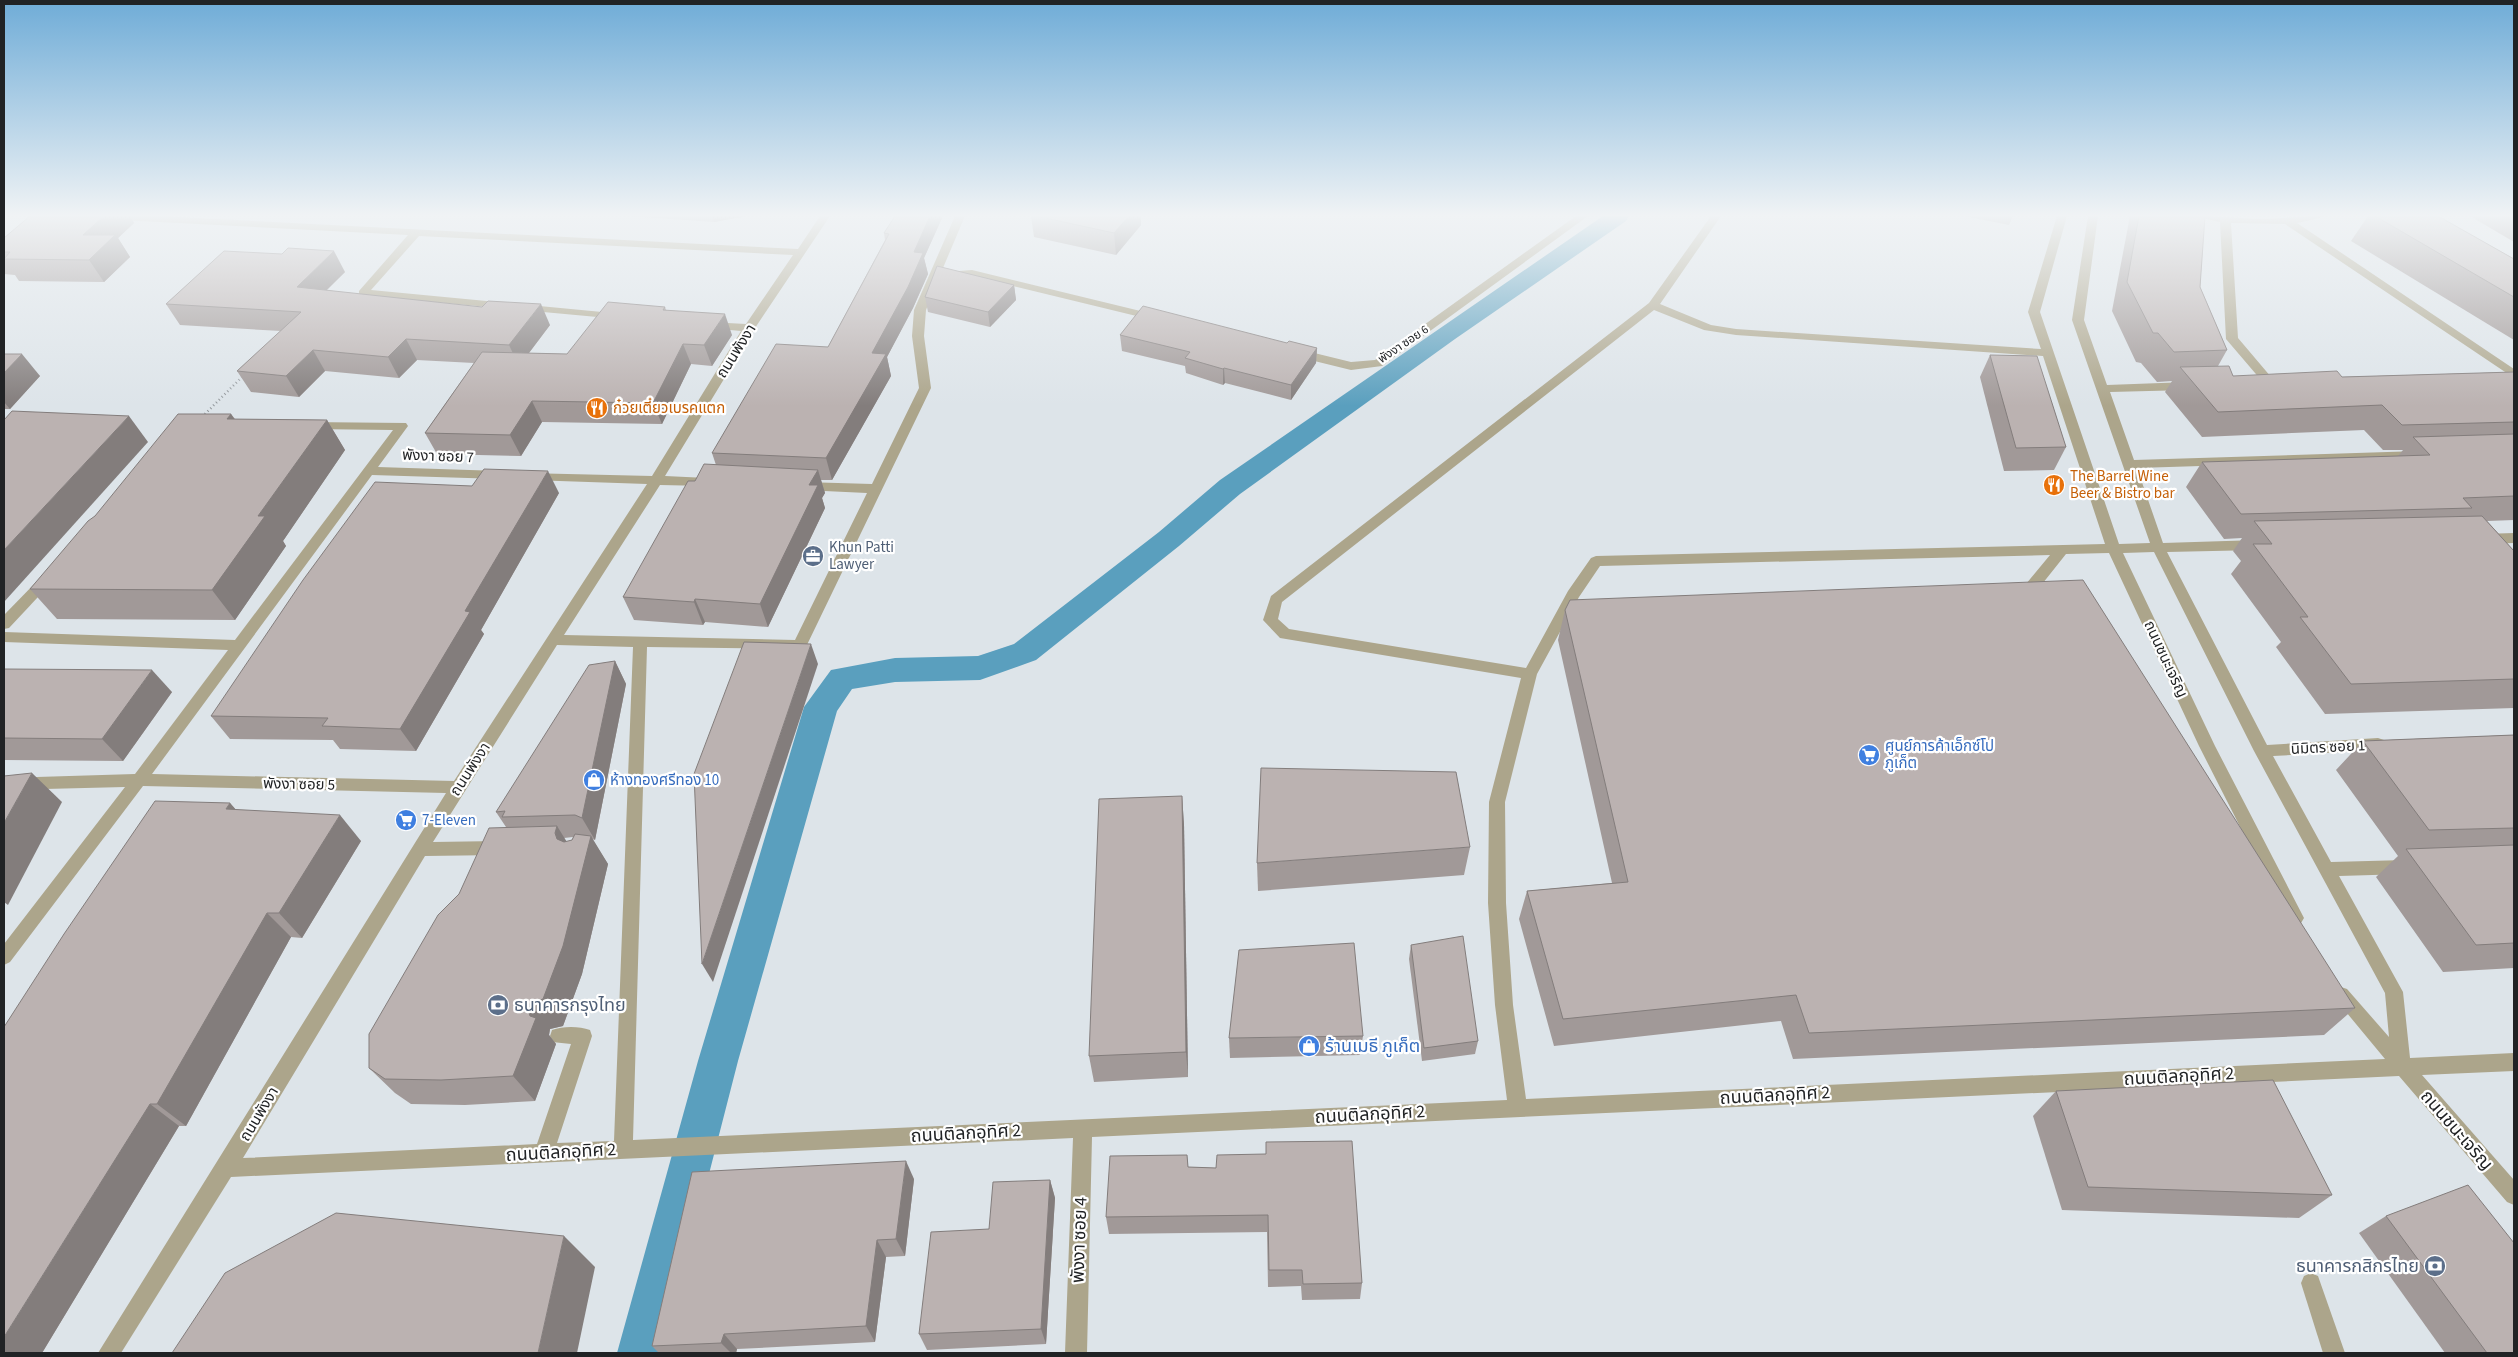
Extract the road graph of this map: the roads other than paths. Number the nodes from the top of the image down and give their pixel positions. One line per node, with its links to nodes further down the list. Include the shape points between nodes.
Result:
1 (375, 279): 12 (street, via 363,293)
2 (783, 279): 15 (street, ถนนพังงา)
3 (933, 279): 30 (street, via 920,310 918,336 925,388)
4 (1002, 279): 13 (street)
5 (1495, 279): 16 (street, พังงา ซอย 6, via 1378,363 1351,366)
6 (1671, 279): 11 (street)
7 (2044, 279): 17 (street, ถนนชนะเจริญ, via 2034,312)
8 (2084, 279): 22 (street, via 2078,320)
9 (2229, 279): 20 (street, via 2232,339 2276,384)
10 (2374, 279): 18 (street)
11 (1653, 305): 17 (street, via 1708,328 1736,332); 46 (street, via 1276,600 1270,620 1285,634)
12 (631, 318)
13 (1171, 321)
14 (700, 324): 15 (street)
15 (749, 328): 27 (street, ถนนพังงา)
16 (1285, 349)
17 (2048, 353): 35 (street, ถนนชนะเจริญ)
18 (2514, 374): 19 (street)
19 (2495, 375)
20 (2251, 384)
21 (2201, 386): 22 (street)
22 (2102, 389): 25 (street)
23 (293, 425): 26 (street, via 402,426)
24 (2435, 454): 25 (street)
25 (2128, 464): 34 (street)
26 (369, 471): 27 (street, พังงา ซอย 7); 45 (street)
27 (657, 479): 28 (street, พังงา ซอย 7); 43 (street, ถนนพังงา)
28 (724, 482)
29 (790, 486): 30 (street)
30 (876, 489): 44 (street, via 800,645)
31 (2514, 538): 32 (street)
32 (2471, 540)
33 (2275, 545): 34 (street)
34 (2158, 548): 35 (street); 48 (street)
35 (2114, 549): 36 (street); 58 (street, ถนนชนะเจริญ, via 2207,746)
36 (2062, 550): 38 (street, via 2030,589); 39 (street, via 1596,560)
37 (58, 567): 41 (street)
38 (2000, 590)
39 (1573, 594): 40 (street); 46 (street)
40 (1590, 600)
41 (4, 624)
42 (4, 637): 45 (street)
43 (554, 640): 44 (street); 52 (street, ถนนพังงา)
44 (640, 643): 66 (street)
45 (240, 645): 49 (street)
46 (1530, 674): 64 (street, via 1497,802 1497,903 1502,986)
47 (2398, 743): 48 (street, นิมิตร ซอย 1)
48 (2262, 751): 57 (street)
49 (139, 780): 50 (street, พังงา ซอย 5); 52 (street, พังงา ซอย 5); 59 (street)
50 (34, 783): 51 (street, พังงา ซอย 5); 53 (street)
51 (4, 784)
52 (458, 787): 55 (street, ถนนพังงา)
53 (26, 798)
54 (519, 847): 55 (street)
55 (421, 849): 68 (street, ถนนพังงา)
56 (2426, 866): 57 (street)
57 (2328, 869): 63 (street, via 2394,992)
58 (2305, 936)
59 (7, 950)
60 (2333, 986): 63 (street, ถนนชนะเจริญ)
61 (559, 1036): 67 (street, via 583,1036)
62 (2514, 1062): 63 (street, ถนนติลกอุทิศ 2)
63 (2400, 1066): 64 (street, ถนนติลกอุทิศ 2); 69 (street, ถนนชนะเจริญ)
64 (1518, 1107): 65 (street, ถนนติลกอุทิศ 2)
65 (1082, 1127): 66 (street, ถนนติลกอุทิศ 2); 72 (street, พังงา ซอย 4)
66 (623, 1149): 67 (street, ถนนติลกอุทิศ 2)
67 (544, 1152): 68 (street, ถนนติลกอุทิศ 2)
68 (226, 1168): 71 (street, ถนนพังงา)
69 (2514, 1195)
70 (2311, 1283): 73 (street)
71 (108, 1353)
72 (1076, 1353)
73 (2334, 1353)

